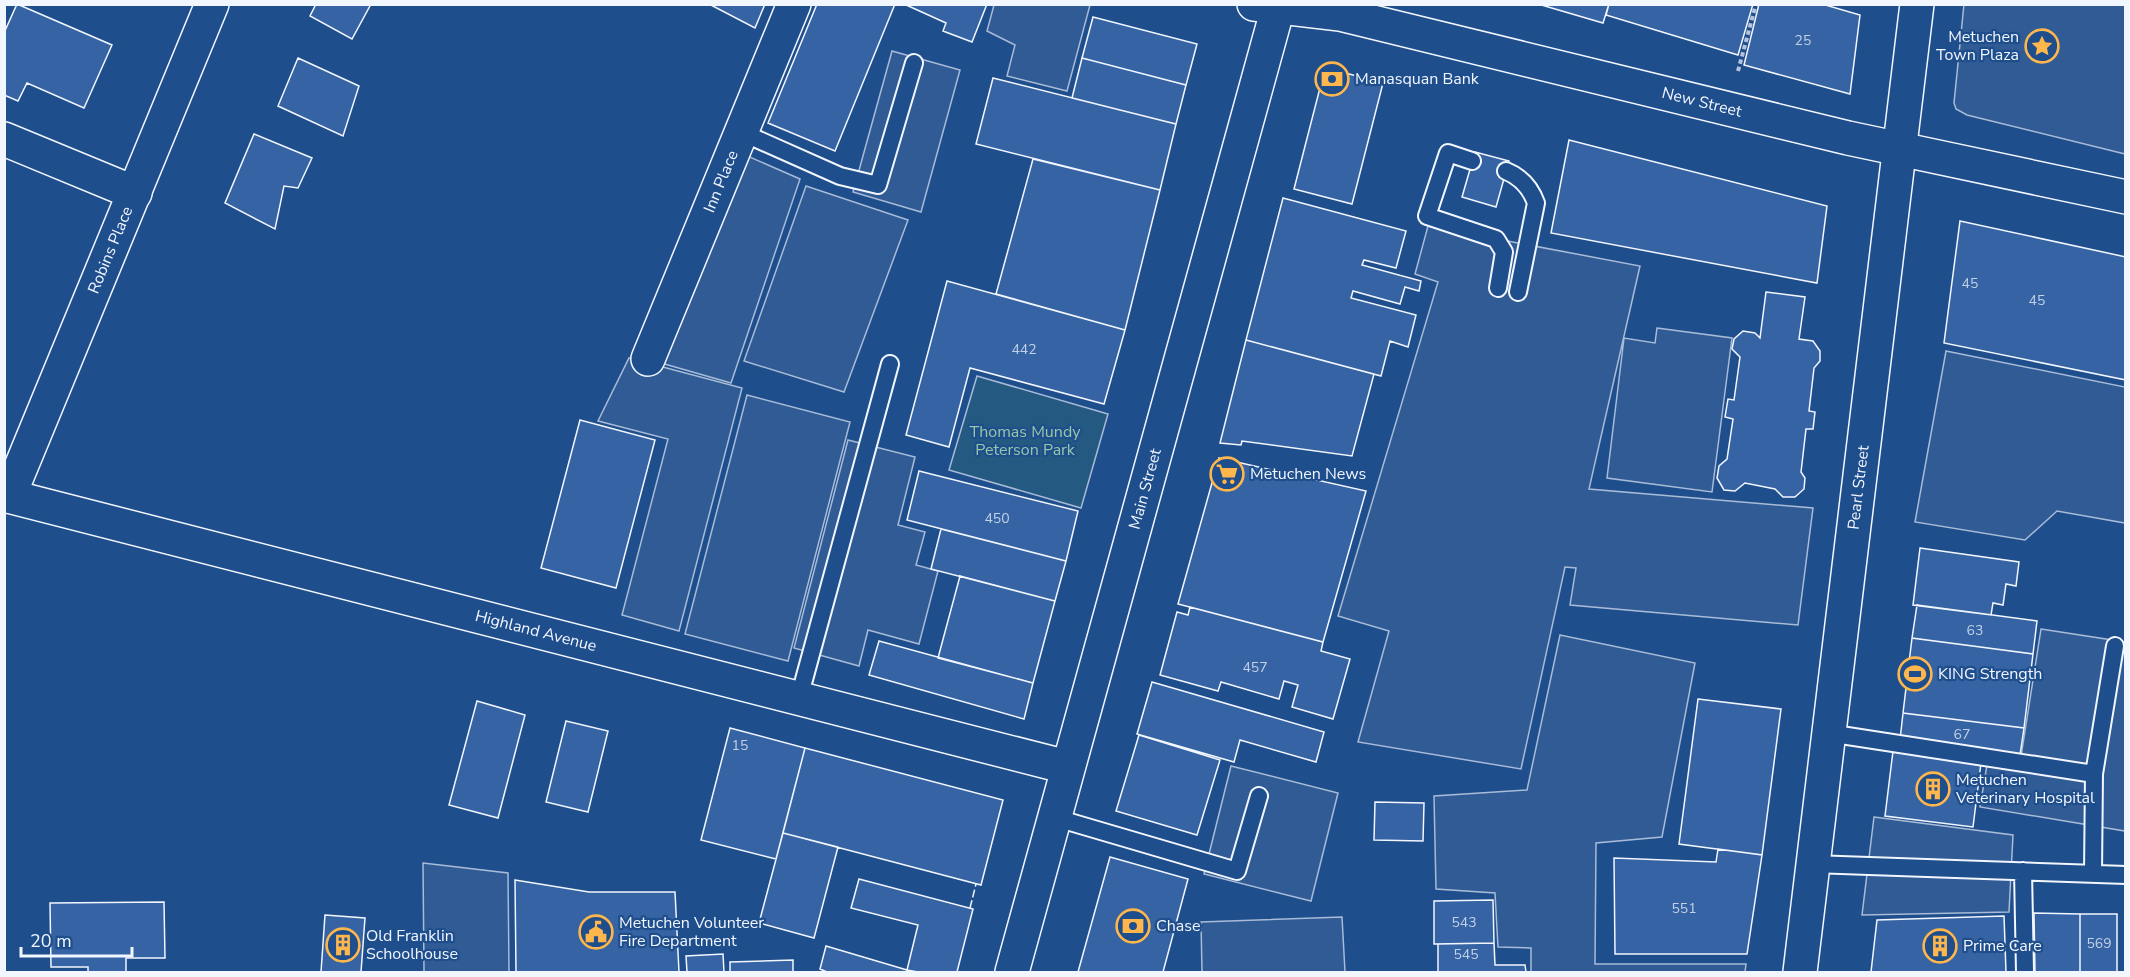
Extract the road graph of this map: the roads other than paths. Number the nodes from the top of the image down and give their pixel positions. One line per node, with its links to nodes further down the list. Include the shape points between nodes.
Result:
1 (212, 4): 11 (street, Robins Place)
2 (794, 4): 6 (street, Inn Place)
3 (1917, 4): 8 (street, Pearl Street)
4 (1270, 5): 8 (street, New Street, via 1340,14); 21 (street, Main Street)
5 (914, 63): 6 (lane, via 878,185 840,176)
6 (741, 132): 15 (street, Inn Place)
7 (4, 139): 11 (street)
8 (1899, 149): 12 (street, New Street); 20 (street, Pearl Street)
9 (1472, 161): 13 (lane, via 1448,153 1427,216 1496,239 1504,252)
10 (1506, 171): 14 (lane, via 1523,182 1536,203)
11 (135, 192): 17 (street, Robins Place)
12 (2126, 197)
13 (1498, 288)
14 (1518, 292)
15 (648, 359)
16 (890, 364): 19 (lane)
17 (7, 495): 19 (street, Highland Avenue)
18 (2115, 646): 22 (lane)
19 (799, 698): 21 (street, Highland Avenue)
20 (1828, 733): 22 (lane); 25 (street, Pearl Street)
21 (1066, 767): 24 (street, Main Street)
22 (2094, 774): 27 (lane)
23 (1259, 796): 24 (lane, via 1238,871)
24 (1053, 818): 29 (street, Main Street)
25 (1812, 864): 26 (lane); 30 (street, Pearl Street)
26 (2023, 871): 27 (lane); 31 (lane)
27 (2093, 874): 28 (lane)
28 (2126, 875)
29 (1012, 972)
30 (1800, 972)
31 (2025, 972)

